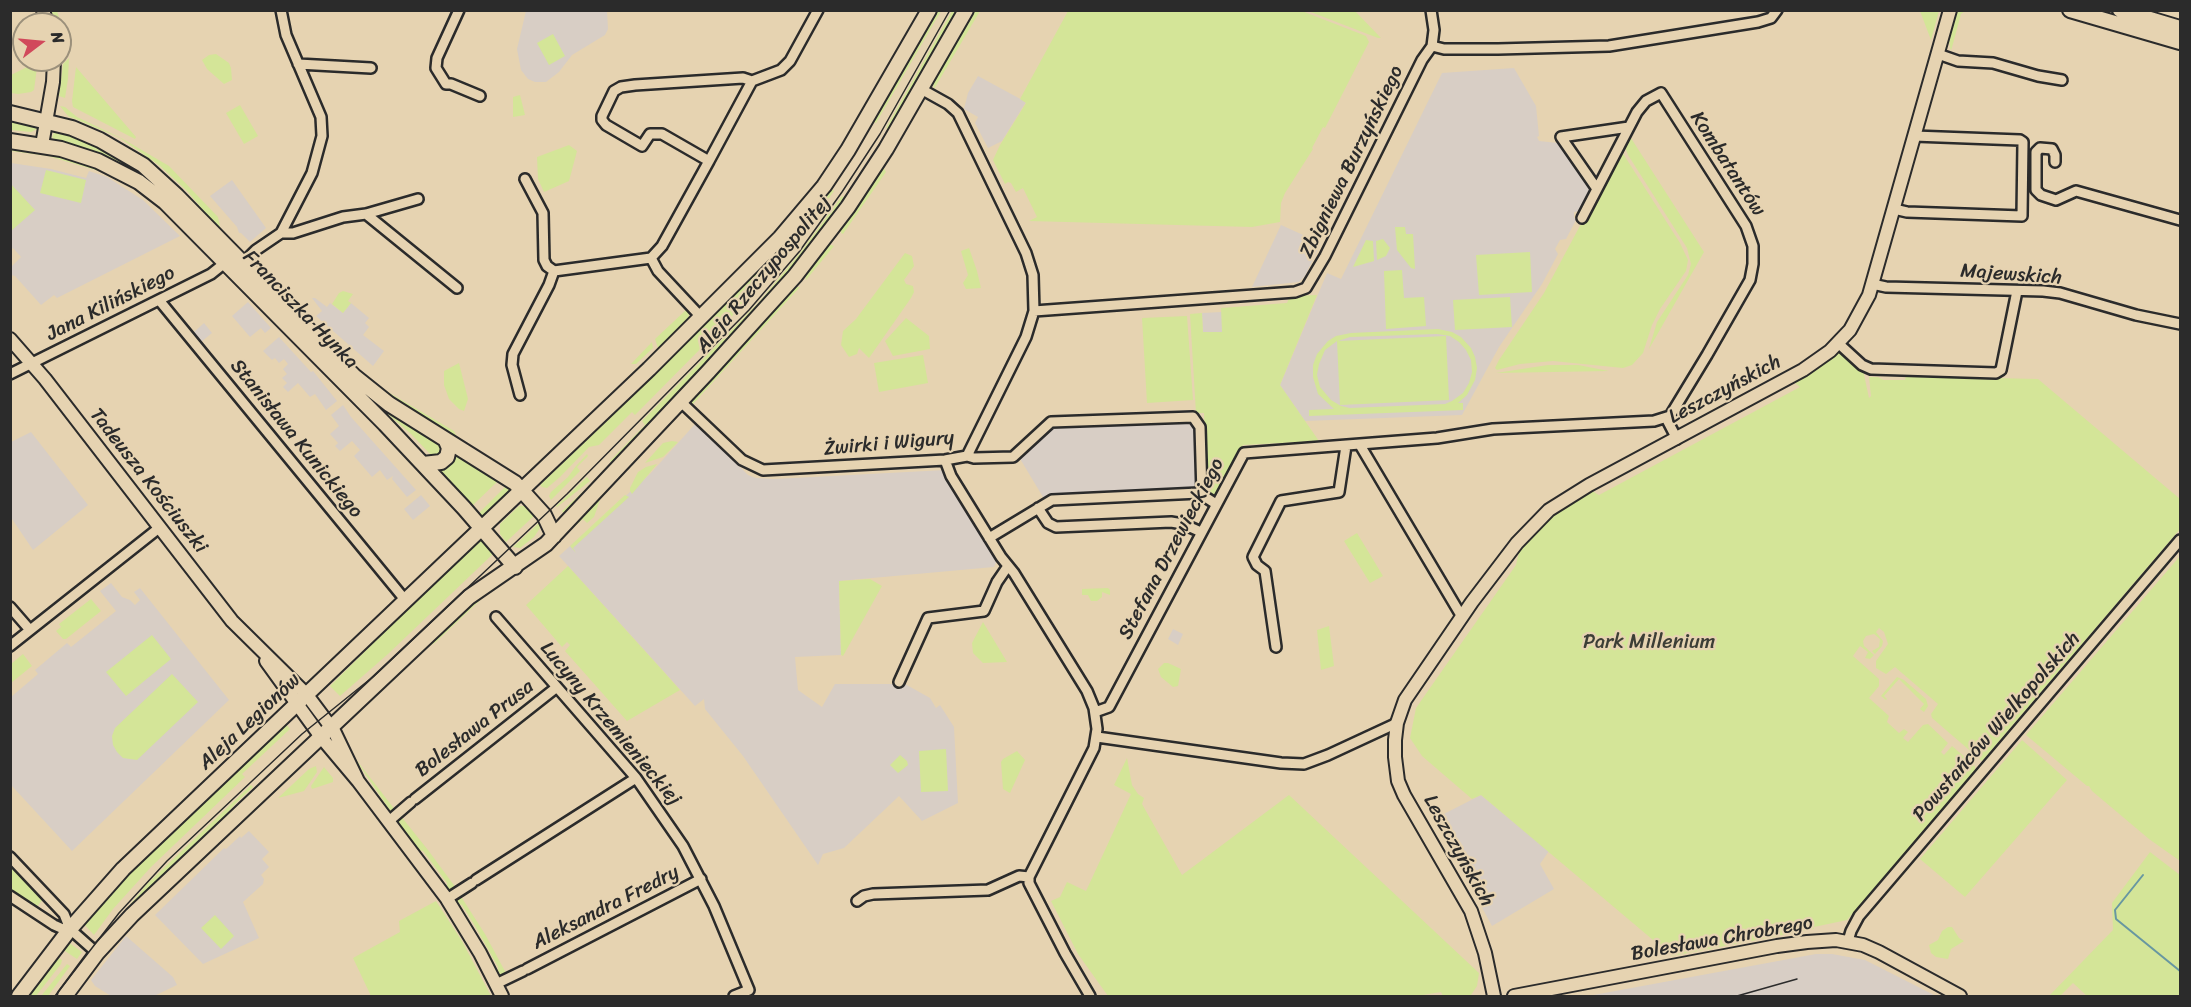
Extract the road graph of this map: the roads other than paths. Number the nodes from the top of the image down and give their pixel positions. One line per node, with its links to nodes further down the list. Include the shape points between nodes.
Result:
1 (280, 10): 15 (street)
2 (459, 10): 21 (street, via 436,68 446,84)
3 (818, 10): 19 (street, via 790,61 780,70)
4 (929, 10): 47 (main road, Aleja Rzeczypospolitej, via 824,186 780,238)
5 (966, 10): 20 (main road, Aleja Rzeczypospolitej)
6 (1431, 10): 13 (street)
7 (1778, 10): 13 (street, via 1771,18 1758,22 1609,46)
8 (1950, 10): 14 (street, Leszczyńskich)
9 (2070, 10): 12 (main road)
10 (2120, 10): 11 (main road)
11 (2181, 28)
12 (2181, 42)
13 (1432, 46): 46 (street, Zbigniewa Burzyńskiego, via 1317,271 1301,291)
14 (1938, 54): 18 (street); 25 (street, Leszczyńskich)
15 (298, 64): 16 (street); 37 (street, via 321,117 322,139 312,173)
16 (371, 68)
17 (53, 72): 23 (street)
18 (2062, 80)
19 (752, 81): 28 (street); 28 (street, via 743,78 621,87 614,91 602,120 606,125 642,146 650,134 656,133)
20 (921, 89): 46 (street, Żwirki i Wigury, via 948,104 962,120 1030,261); 54 (main road, Aleja Rzeczypospolitej, via 829,233 795,276)
21 (480, 96)
22 (10, 113): 23 (main road, Franciszka Hynka)
23 (46, 121): 27 (street); 40 (main road, Franciszka Hynka, via 100,140 143,165)
24 (1629, 127): 31 (street, Kombatantów); 31 (street, via 1561,138); 55 (street, Kombatantów, via 1642,104 1660,93 1746,226 1753,246 1750,280)
25 (1914, 136): 33 (street, Leszczyńskich); 33 (street, via 2023,142 2022,216)
26 (10, 141): 27 (main road, Franciszka Hynka)
27 (42, 145): 39 (main road, Franciszka Hynka, via 98,161 139,182)
28 (709, 160): 38 (street, via 662,246)
29 (2055, 162): 36 (street, via 2052,149 2040,148 2036,152 2036,190 2041,195 2056,200 2076,191)
30 (525, 179): 41 (street, via 543,213 544,260)
31 (1597, 189): 35 (street, Kombatantów)
32 (418, 199): 34 (street)
33 (1894, 209): 42 (street, Leszczyńskich)
34 (366, 214): 37 (street); 43 (street)
35 (1582, 218)
36 (2181, 220)
37 (281, 233): 40 (street)
38 (651, 258): 41 (street); 47 (street, via 658,271)
39 (226, 262): 45 (street, Jana Kilińskiego, via 211,274); 62 (main road, Franciszka Hynka)
40 (243, 263): 57 (main road, Franciszka Hynka, via 354,376)
41 (554, 271): 53 (street, via 513,354)
42 (1872, 284): 44 (street, Majewskich); 50 (street, Leszczyńskich, via 1857,320)
43 (457, 288)
44 (2018, 291): 48 (street, Majewskich, via 2060,294); 50 (street, via 2001,370 1996,373 1871,369)
45 (159, 300): 51 (street, Jana Kilińskiego); 75 (street, Stanisława Kunickiego)
46 (1034, 311): 60 (street, Żwirki i Wigury, via 1026,337)
47 (701, 317): 63 (main road, Aleja Rzeczypospolitej)
48 (2181, 324)
49 (10, 339): 51 (street, Tadeusza Kościuszki)
50 (1838, 343): 56 (street, Leszczyńskich, via 1803,370)
51 (32, 364): 52 (street, Jana Kilińskiego); 68 (street, Tadeusza Kościuszki)
52 (10, 374)
53 (520, 395)
54 (680, 401): 61 (street, Żwirki i Wigury, via 742,460 757,469); 70 (main road, Aleja Rzeczypospolitej)
55 (1666, 418): 56 (street); 58 (street, via 1470,431)
56 (1677, 439): 78 (street, Leszczyńskich, via 1549,510 1524,533)
57 (446, 441): 62 (main road, via 447,457 441,462); 63 (main road, Franciszka Hynka)
58 (1360, 445): 59 (street, Stefana Drzewieckiego); 78 (street)
59 (1346, 446): 65 (street, Stefana Drzewieckiego, via 1244,453); 81 (street, via 1339,492 1281,501 1253,557 1265,571)
60 (966, 456): 61 (street, Żwirki i Wigury); 64 (street, via 1013,457 1051,422 1193,417 1200,427)
61 (945, 460): 71 (street)
62 (423, 464): 67 (main road, Franciszka Hynka)
63 (522, 489): 67 (main road, Aleja Legionów); 70 (main road, Franciszka Hynka, via 546,518)
64 (1202, 494): 65 (street); 66 (street, via 1052,500)
65 (1216, 504): 69 (street, Stefana Drzewieckiego)
66 (1038, 507): 69 (street, via 1048,523 1056,527 1171,522); 71 (street)
67 (481, 527): 74 (main road, Franciszka Hynka); 75 (main road, Aleja Legionów)
68 (159, 528): 79 (street); 84 (street, Tadeusza Kościuszki, via 232,621)
69 (1201, 532): 85 (street, Stefana Drzewieckiego, via 1109,707)
70 (554, 536): 74 (main road)
71 (989, 538): 73 (street)
72 (2181, 540): 98 (street, Powstańców Wielkopolskich, via 1873,900 1854,924)
73 (1008, 566): 82 (street, via 984,611 928,618); 85 (street, via 1087,691)
74 (515, 567): 87 (main road, via 469,597)
75 (406, 601): 84 (main road, Aleja Legionów)
76 (10, 607): 79 (street)
77 (496, 617): 83 (street, Lucyny Krzemienieckiej)
78 (1462, 617): 86 (street, Leszczyńskich, via 1411,688)
79 (30, 630): 80 (street)
80 (10, 646)
81 (1276, 646)
82 (899, 682)
83 (557, 687): 89 (street, Lucyny Krzemienieckiej); 90 (street, Bolesława Prusa)
84 (302, 699): 87 (street, Tadeusza Kościuszki); 97 (main road, Aleja Legionów, via 167,825)
85 (1095, 712): 88 (street)
86 (1397, 723): 88 (street, via 1304,764); 106 (street, Leszczyńskich, via 1398,781 1471,911)
87 (326, 732): 90 (street, Tadeusza Kościuszki); 99 (main road, via 132,915)
88 (1097, 737): 92 (street)
89 (636, 778): 93 (street, Lucyny Krzemienieckiej, via 674,831); 95 (street)
90 (389, 821): 95 (street, Tadeusza Kościuszki)
91 (10, 857): 97 (street, via 64,914)
92 (1029, 877): 96 (street, via 1019,876 988,890 873,894); 105 (street, via 1068,961)
93 (701, 879): 100 (street, Aleksandra Fredry); 104 (street, Lucyny Krzemienieckiej, via 749,990)
94 (10, 896): 97 (street, via 54,925)
95 (447, 899): 100 (street, Tadeusza Kościuszki)
96 (857, 902)
97 (70, 929): 99 (street); 101 (main road, Aleja Legionów)
98 (1848, 942): 107 (street, Bolesława Chrobrego, via 1777,946); 108 (street, Bolesława Chrobrego, via 1879,952)
99 (98, 953): 102 (main road)
100 (496, 984): 103 (street, Tadeusza Kościuszki)
101 (19, 996)
102 (65, 996)
103 (502, 996)
104 (734, 996)
105 (1090, 996)
106 (1494, 996)
107 (1514, 996)
108 (1960, 996)

